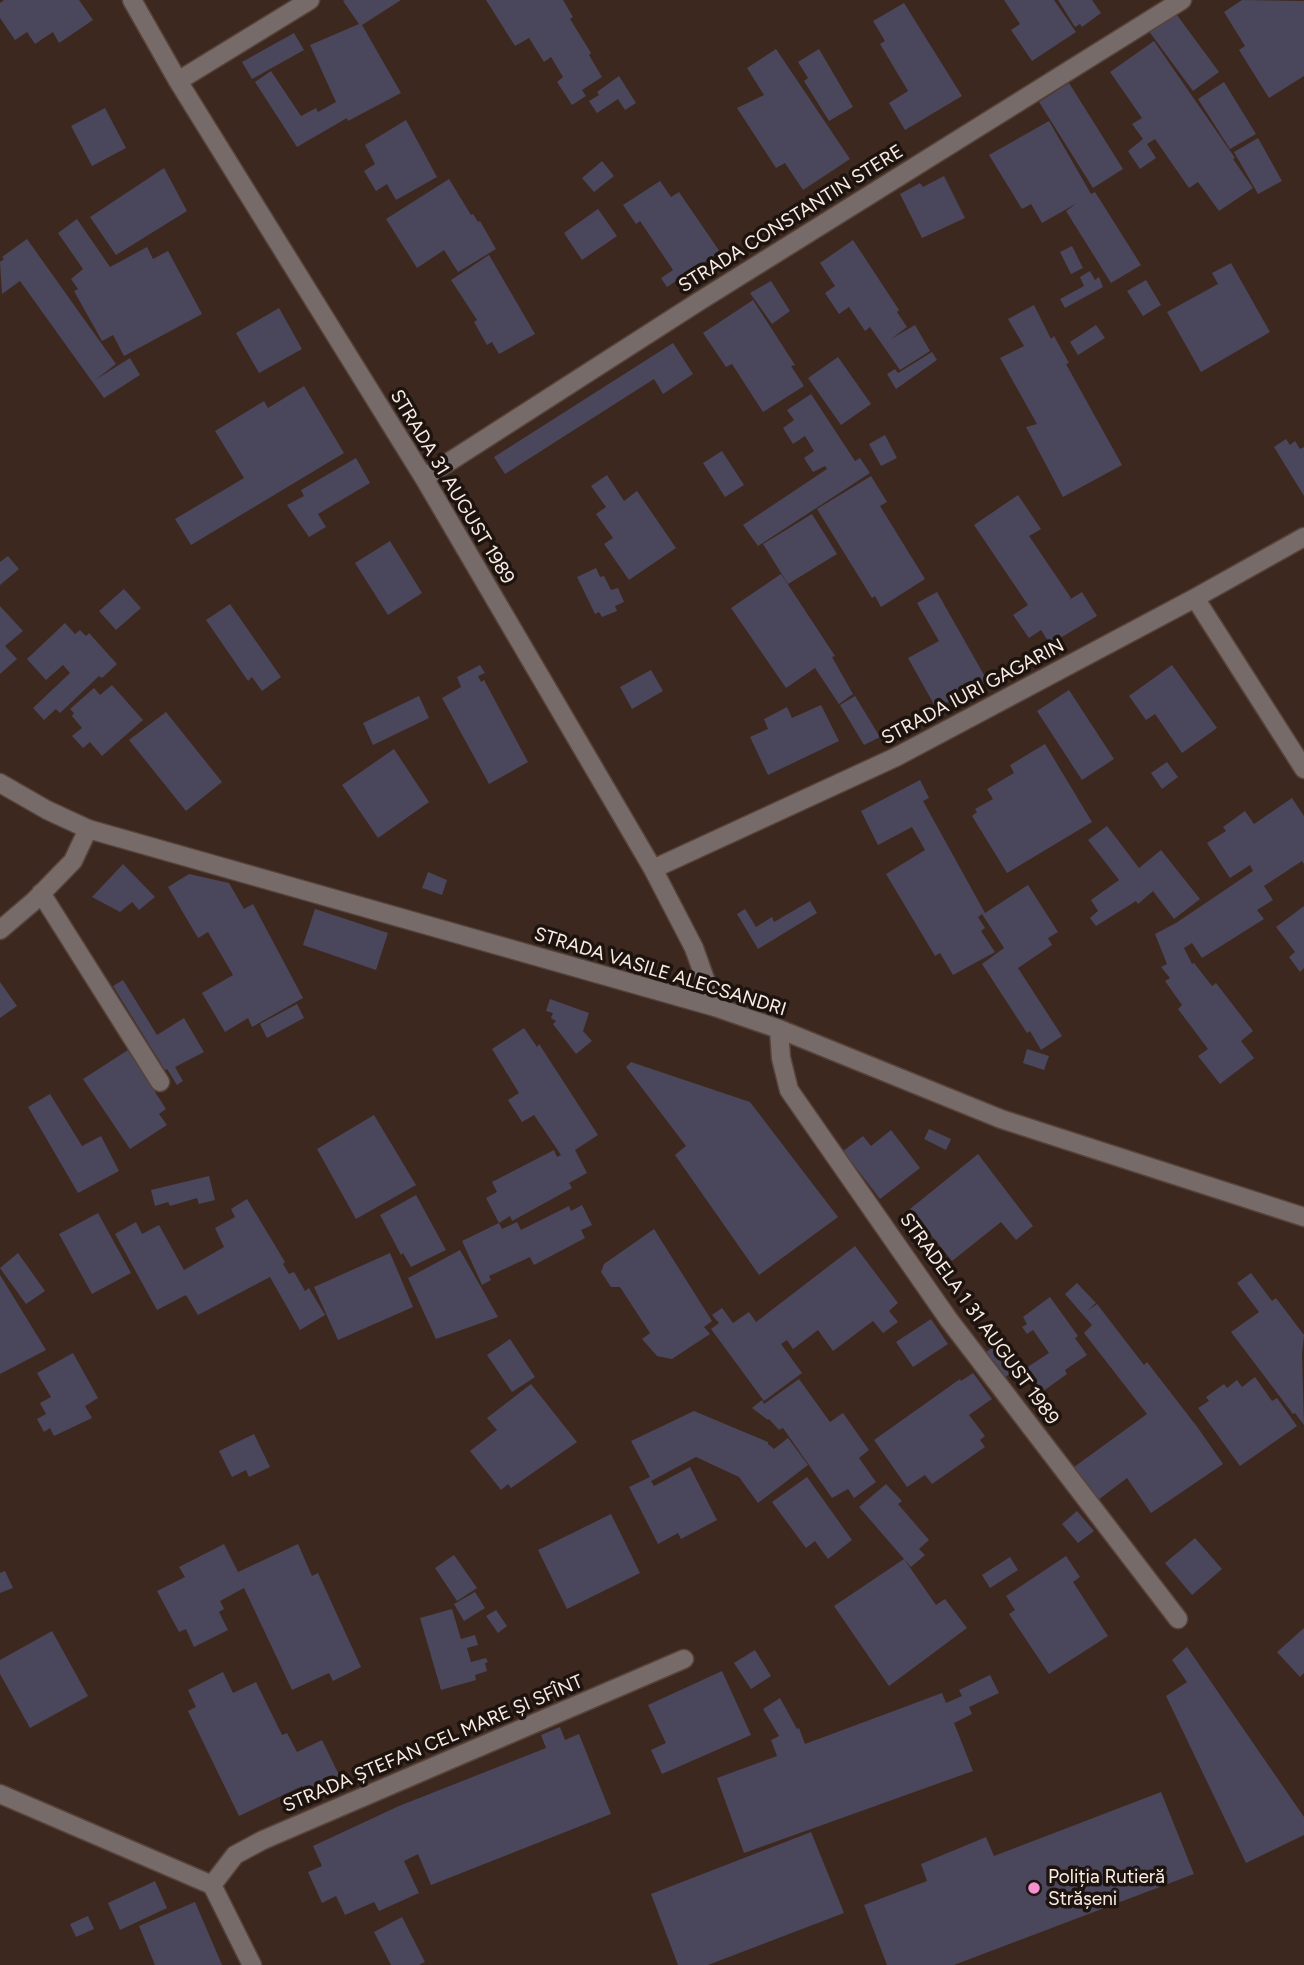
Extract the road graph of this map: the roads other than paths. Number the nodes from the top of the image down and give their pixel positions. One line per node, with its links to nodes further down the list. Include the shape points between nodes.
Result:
1 (132, 0): 4 (street, STRADA 31 AUGUST 1989)
2 (310, 0): 4 (street)
3 (1182, 0): 5 (street, STRADA CONSTANTIN STERE)
4 (178, 80): 5 (street, STRADA 31 AUGUST 1989)
5 (424, 478): 11 (street, STRADA 31 AUGUST 1989)
6 (1304, 537): 7 (street, STRADA IURI GAGARIN)
7 (1195, 598): 8 (street); 11 (street, STRADA IURI GAGARIN, via 896,757)
8 (1304, 769)
9 (0, 783): 10 (street, STRADA VASILE ALECSANDRI)
10 (88, 829): 12 (street, via 72,861); 14 (street, STRADA VASILE ALECSANDRI)
11 (653, 869): 14 (street, STRADA 31 AUGUST 1989, via 694,948)
12 (41, 892): 13 (street); 16 (street)
13 (0, 930)
14 (715, 1007): 15 (street, STRADA VASILE ALECSANDRI)
15 (779, 1029): 17 (street, STRADA VASILE ALECSANDRI, via 1001,1119); 18 (street, STRADELA 1 31 AUGUST 1989, via 789,1090 949,1320)
16 (160, 1082)
17 (1304, 1217)
18 (1178, 1619)
19 (684, 1660): 21 (street, STRADA ȘTEFAN CEL MARE ȘI SFÎNT, via 263,1840 235,1855)
20 (0, 1794): 21 (street)
21 (212, 1885): 22 (street)
22 (252, 1965)

